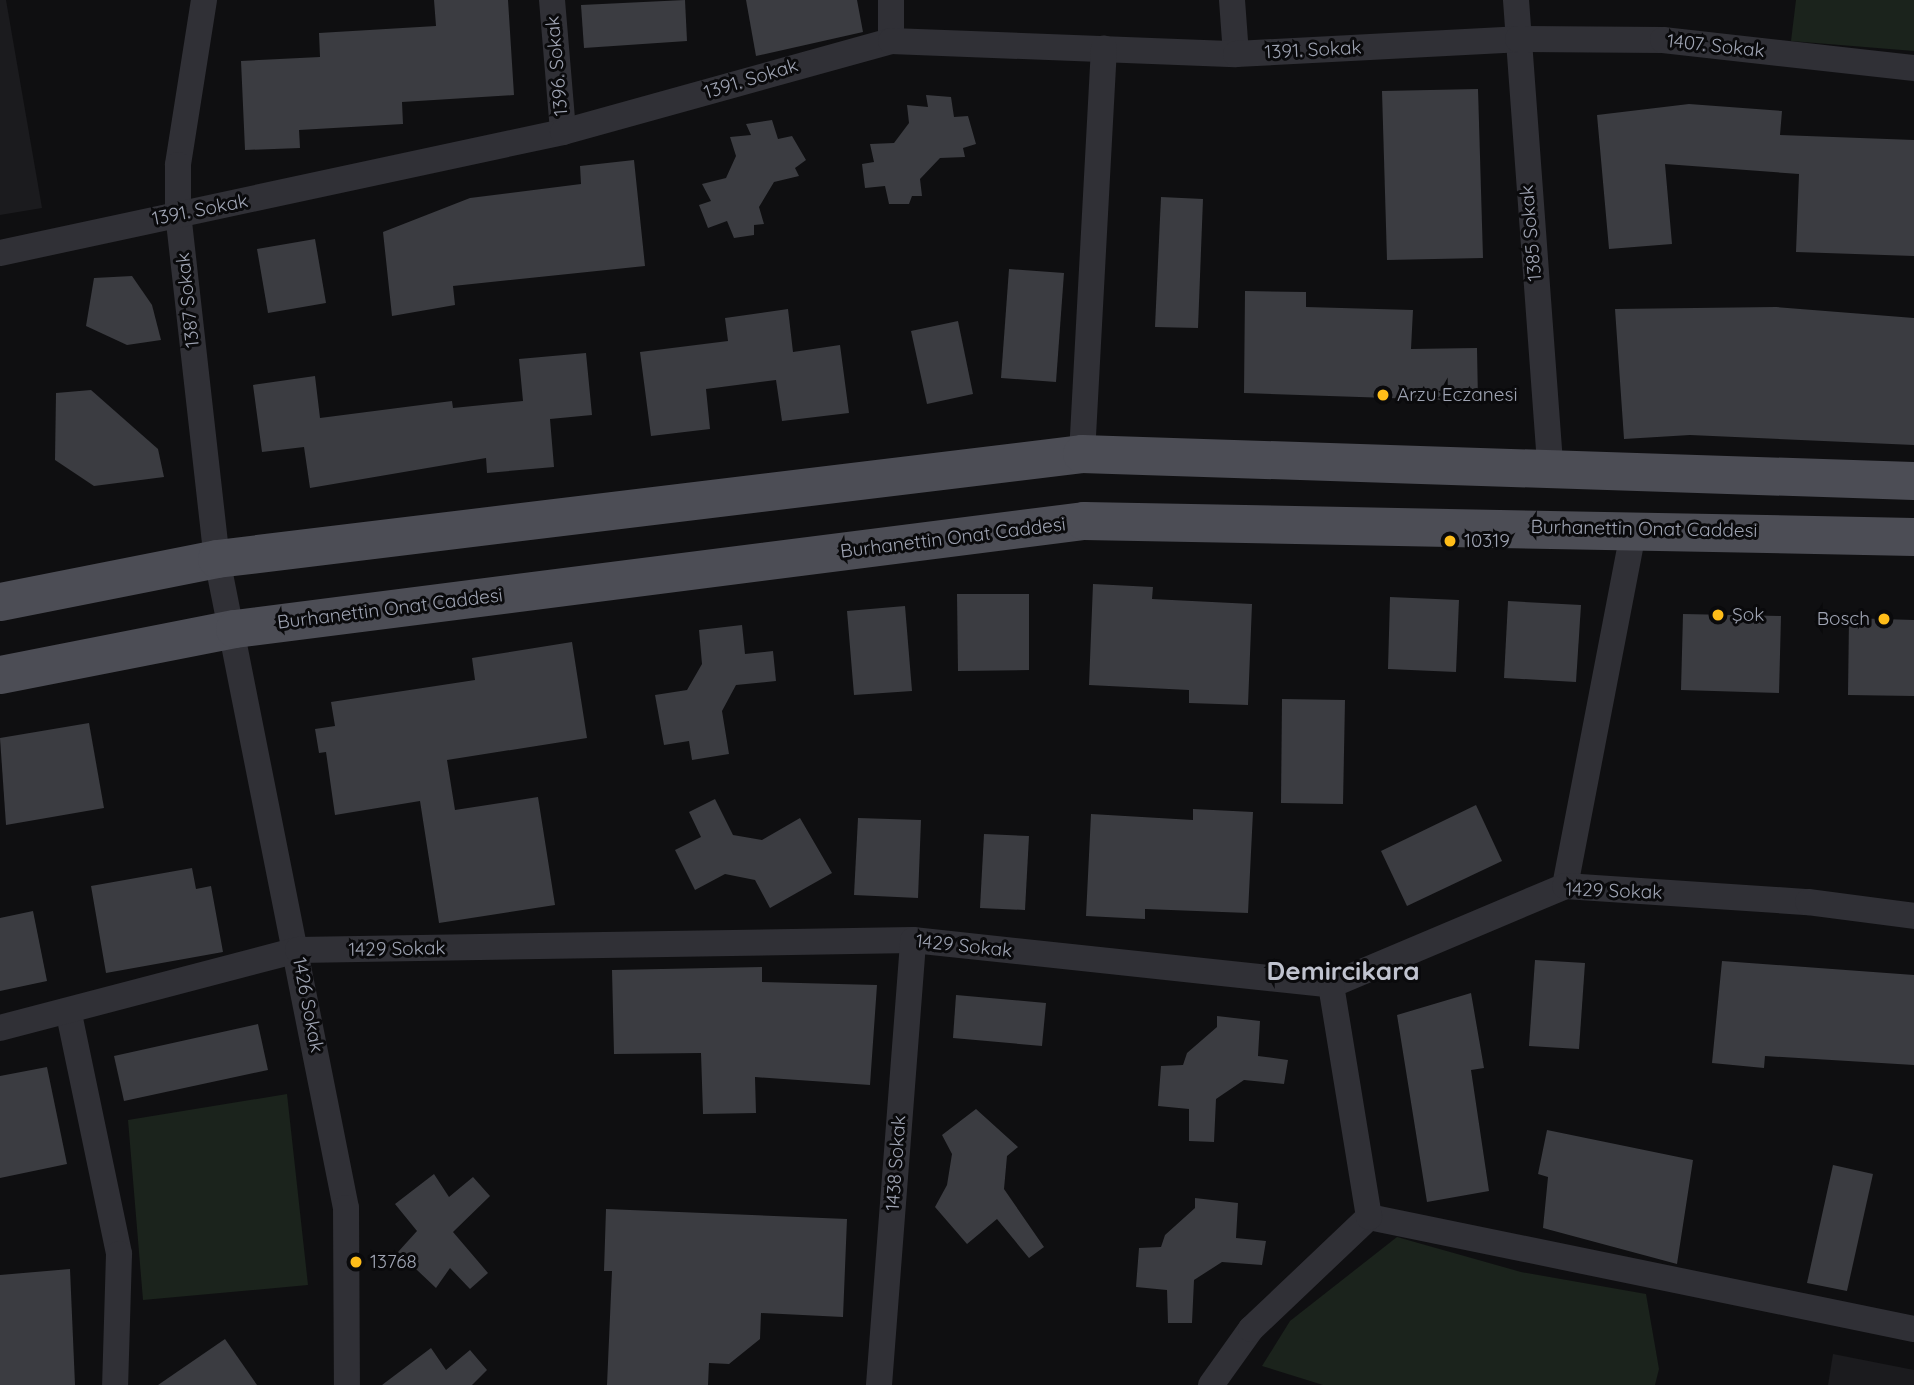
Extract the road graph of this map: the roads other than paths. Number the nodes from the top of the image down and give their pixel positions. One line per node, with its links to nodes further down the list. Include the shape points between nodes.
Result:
1 (204, 0): 12 (street, 1387 Sokak, via 178,165)
2 (552, 0): 11 (street, 1396. Sokak)
3 (891, 0): 7 (street)
4 (1232, 0): 9 (street)
5 (1516, 0): 6 (street, 1385 Sokak)
6 (1517, 39): 9 (street, 1391. Sokak); 10 (street, 1407. Sokak, via 1663,40); 15 (street, 1385 Sokak)
7 (891, 41): 8 (street, 1391. Sokak); 11 (street, 1391. Sokak)
8 (1104, 48): 9 (street, 1391. Sokak); 14 (street)
9 (1236, 54)
10 (1914, 68)
11 (563, 132): 12 (street, 1391. Sokak)
12 (178, 213): 13 (street, 1391. Sokak); 19 (street, 1387 Sokak)
13 (0, 253)
14 (1082, 454): 15 (main road); 19 (main road)
15 (1550, 467): 16 (main road)
16 (1914, 481)
17 (1634, 527): 18 (main road, Burhanettin Onat Caddesi); 21 (main road, Burhanettin Onat Caddesi, via 1084,521); 23 (street)
18 (1914, 537)
19 (217, 559): 20 (main road); 21 (street, 1387 Sokak)
20 (0, 602)
21 (235, 629): 22 (main road, Burhanettin Onat Caddesi); 26 (street, 1426 Sokak)
22 (0, 674)
23 (1564, 886): 24 (street, 1429 Sokak, via 1808,902); 27 (street, 1429 Sokak)
24 (1914, 916)
25 (913, 940): 26 (street, 1429 Sokak); 27 (street, 1429 Sokak); 34 (street, 1438 Sokak)
26 (298, 950): 28 (street, 1429 Sokak); 33 (street, 1426 Sokak, via 346,1208)
27 (1331, 985): 30 (street)
28 (68, 1014): 29 (street, 1429 Sokak); 32 (street, via 119,1254)
29 (0, 1028)
30 (1369, 1217): 31 (street); 35 (street, via 1251,1329)
31 (1914, 1329)
32 (114, 1385)
33 (347, 1385)
34 (879, 1385)
35 (1211, 1385)

